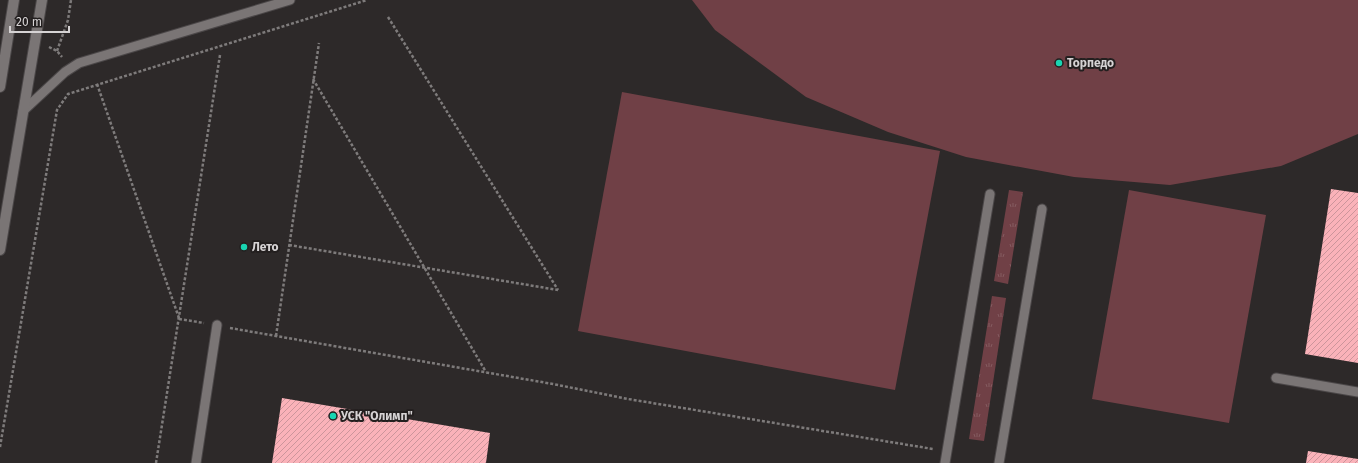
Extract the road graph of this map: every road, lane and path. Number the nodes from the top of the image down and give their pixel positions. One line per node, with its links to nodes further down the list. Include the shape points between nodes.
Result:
1 (14, 0): 15 (main road)
2 (42, 0): 16 (main road)
3 (71, 0): 10 (path, via 68,20)
4 (290, 0): 6 (lane)
5 (367, 0): 14 (path)
6 (264, 4): 16 (lane, via 79,63 65,72)
7 (388, 17): 21 (path, via 558,290)
8 (319, 43): 13 (path)
9 (49, 47): 10 (path)
10 (57, 50): 12 (path)
11 (220, 54): 22 (path)
12 (62, 57)
13 (314, 79): 19 (path); 21 (path)
14 (97, 84): 22 (path); 28 (path, via 68,94 57,110)
15 (0, 87)
16 (24, 111): 20 (main road)
17 (990, 194): 29 (lane)
18 (1042, 209): 33 (lane)
19 (289, 245): 21 (path); 24 (path)
20 (0, 250)
21 (425, 268): 25 (path)
22 (179, 319): 23 (path); 30 (path)
23 (217, 325): 24 (path); 31 (lane)
24 (276, 336): 25 (path)
25 (486, 372): 29 (path, via 628,399)
26 (1276, 378): 27 (lane)
27 (1358, 392)
28 (0, 447)
29 (947, 452): 32 (lane)
30 (156, 463)
31 (196, 463)
32 (945, 463)
33 (999, 463)

